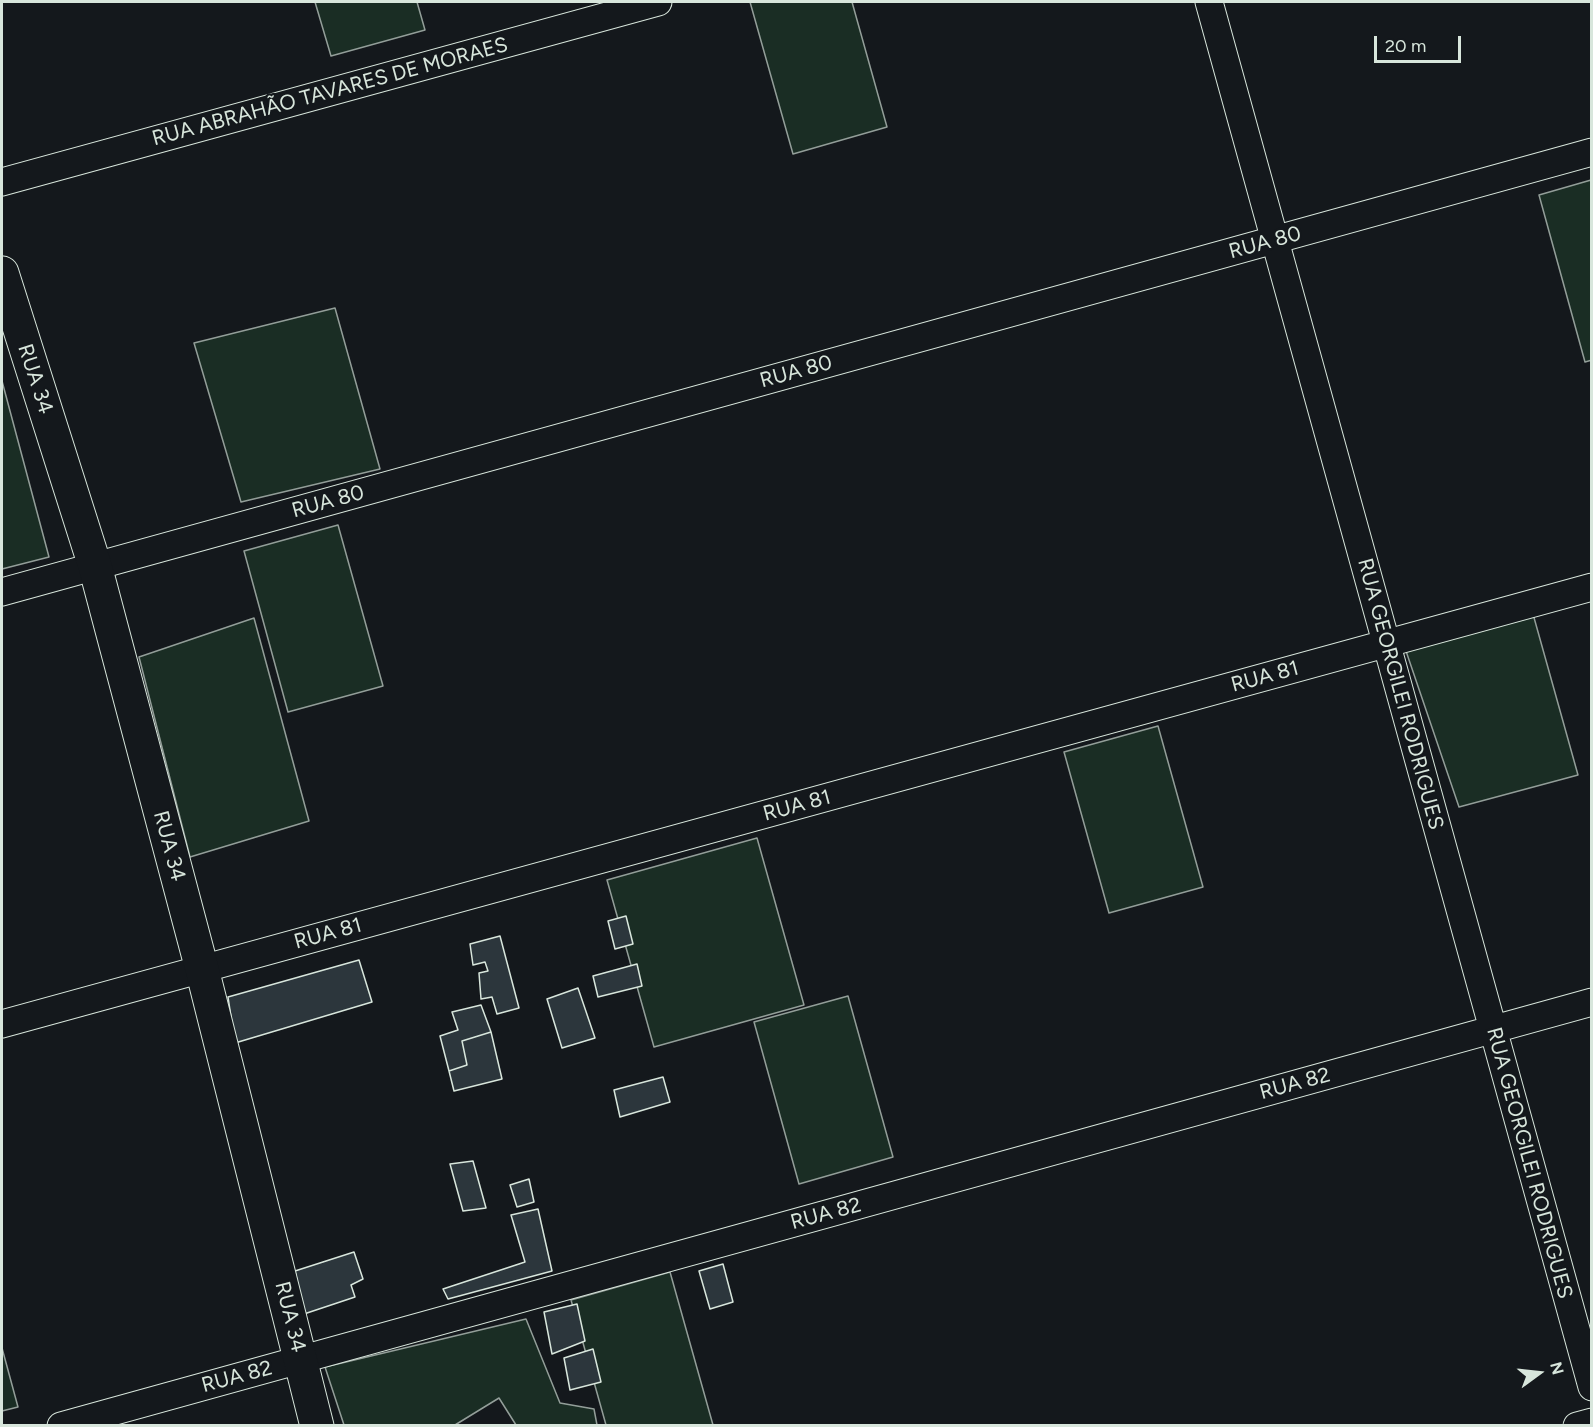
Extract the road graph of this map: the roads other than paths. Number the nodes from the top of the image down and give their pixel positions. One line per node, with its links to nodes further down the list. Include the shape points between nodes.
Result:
1 (658, 2): 4 (street, RUA ABRAHÃO TAVARES DE MORAES)
2 (1209, 2): 5 (street, RUA GEORGILEI RODRIGUES)
3 (1592, 152): 5 (street, RUA 80)
4 (2, 182)
5 (1274, 240): 7 (street, RUA 80); 10 (street, RUA GEORGILEI RODRIGUES)
6 (2, 273): 7 (street, RUA 34)
7 (95, 566): 9 (street, RUA 80); 11 (street, RUA 34)
8 (1592, 587): 10 (street, RUA 81)
9 (2, 592)
10 (1386, 644): 11 (street, RUA 81); 14 (street, RUA GEORGILEI RODRIGUES)
11 (202, 969): 13 (street, RUA 81); 15 (street, RUA 34)
12 (1592, 1002): 14 (street, RUA 82)
13 (2, 1024)
14 (1492, 1030): 15 (street, RUA 82); 16 (street, RUA GEORGILEI RODRIGUES)
15 (301, 1359): 18 (street, RUA 82); 19 (street, RUA 34)
16 (1592, 1387)
17 (1592, 1422): 20 (street)
18 (61, 1425)
19 (317, 1425)
20 (1577, 1425)

